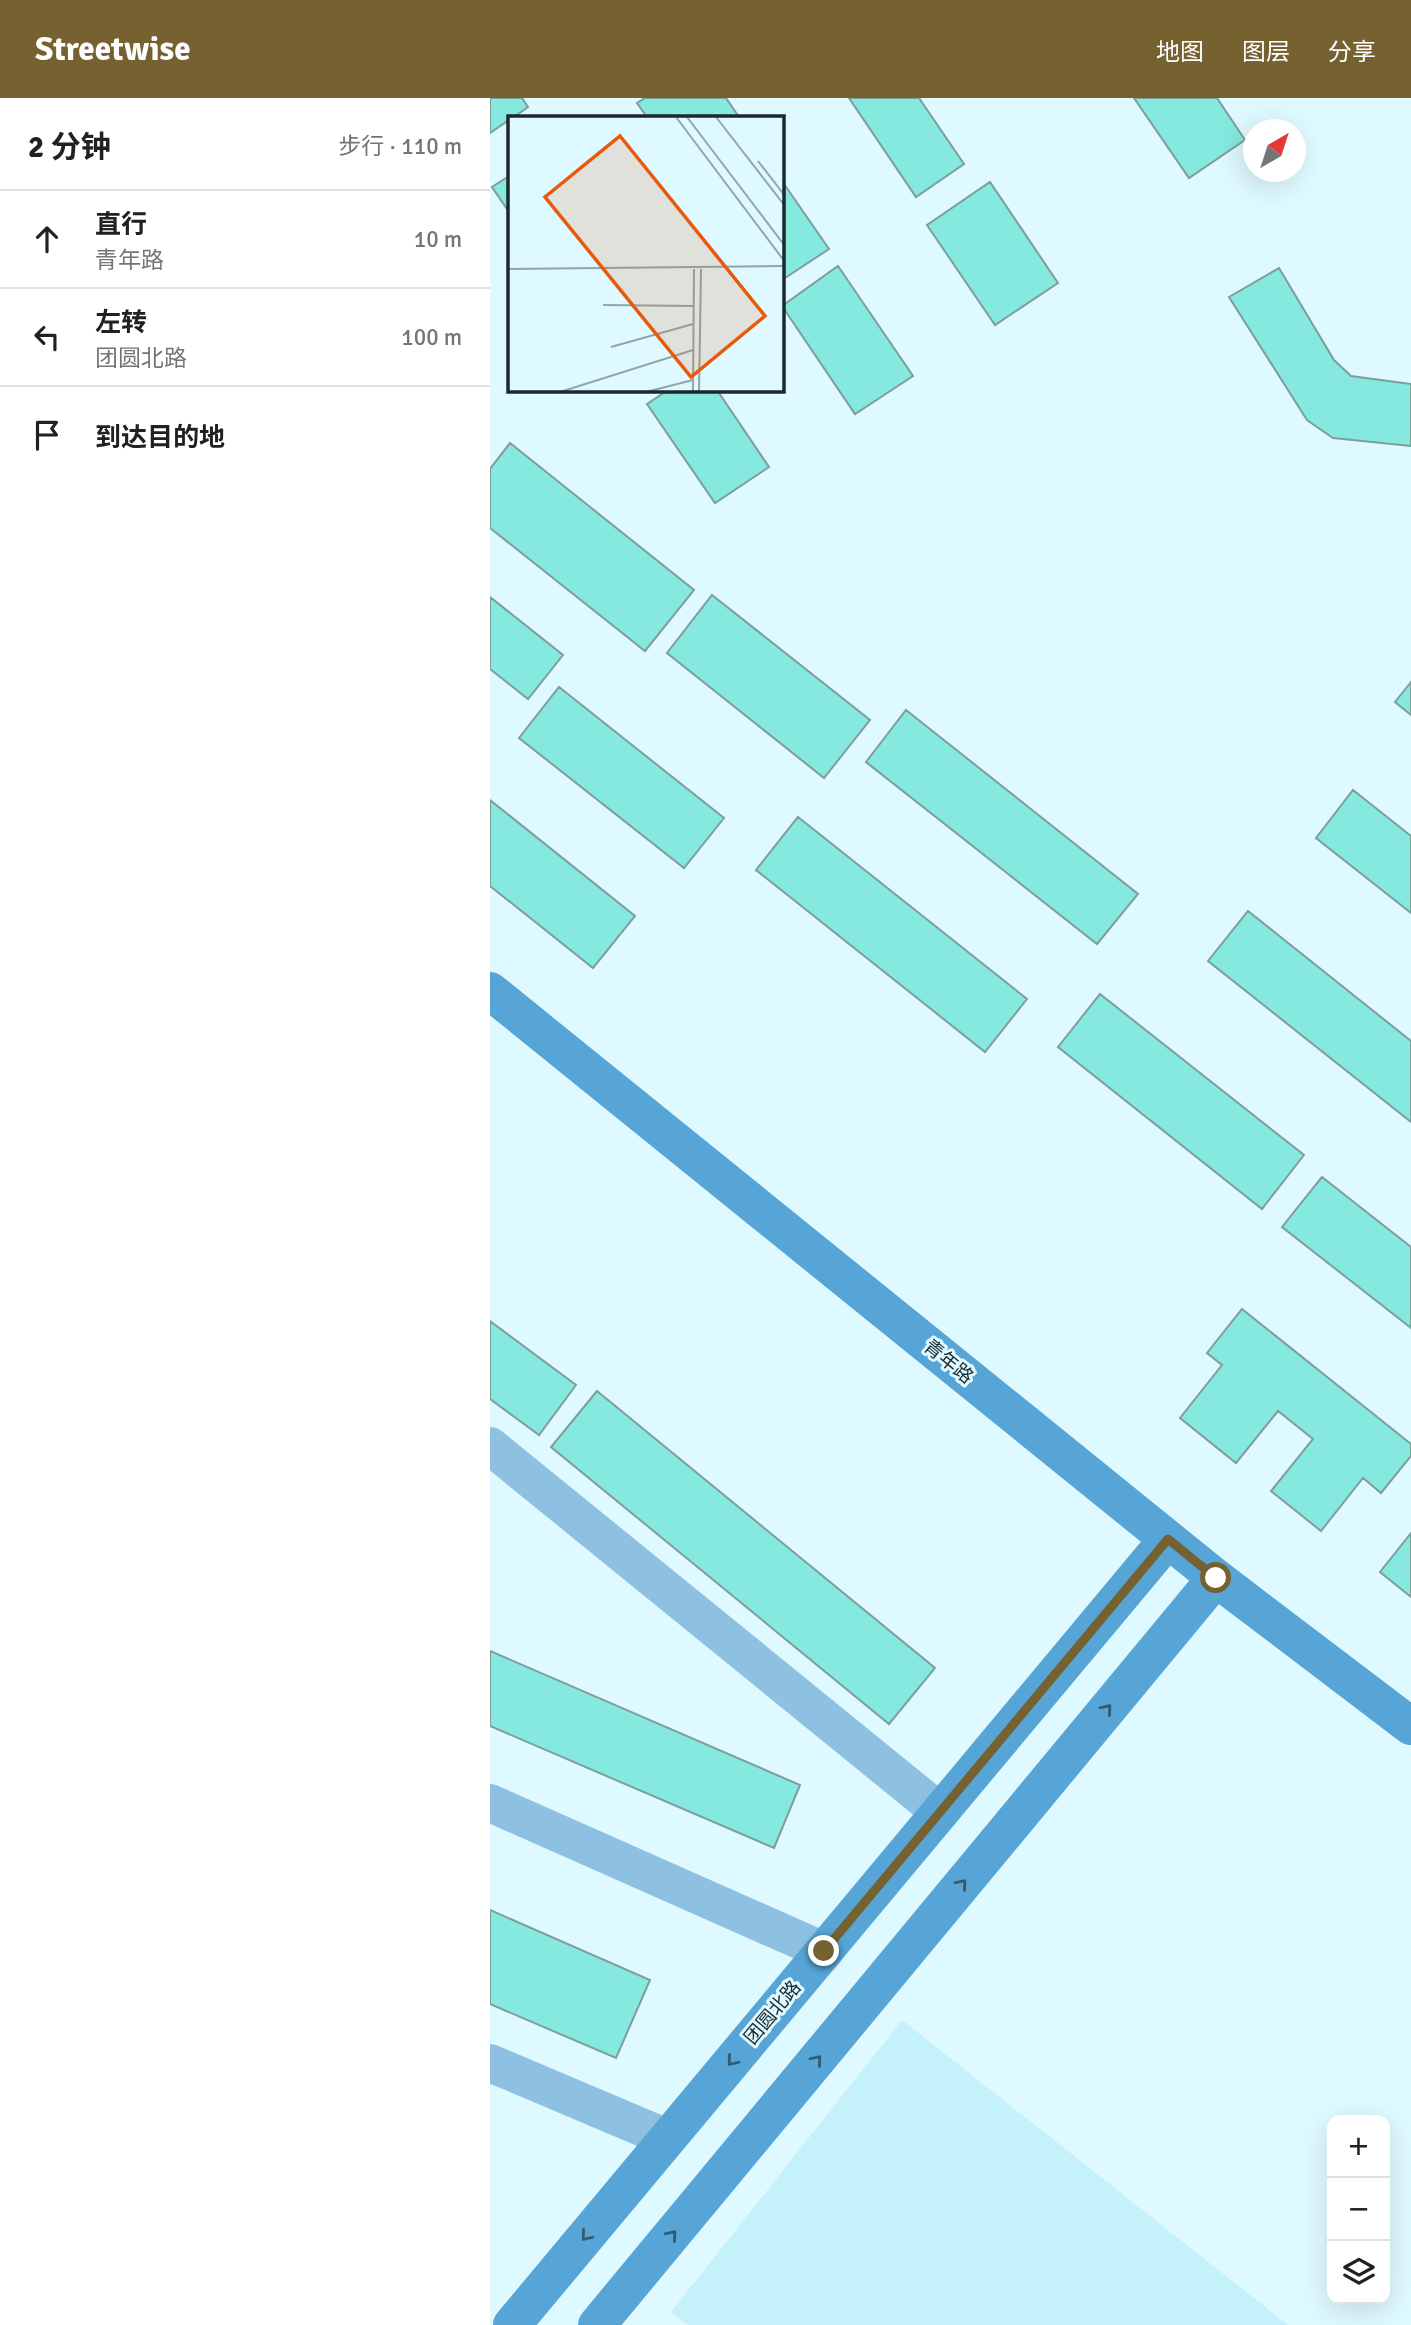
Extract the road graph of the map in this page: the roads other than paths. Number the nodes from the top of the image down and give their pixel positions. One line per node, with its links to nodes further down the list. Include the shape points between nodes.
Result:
1 (490, 991): 3 (main road, 青年路)
2 (490, 1446): 7 (street)
3 (1168, 1539): 4 (main road, 青年路); 7 (main road, 团圆北路)
4 (1216, 1578): 5 (main road, 青年路); 12 (main road, one-way to 4)
5 (1411, 1726)
6 (490, 1803): 8 (street)
7 (940, 1812): 8 (main road, 团圆北路)
8 (824, 1951): 10 (main road, 团圆北路, one-way to 10)
9 (490, 2063): 10 (street)
10 (667, 2138): 11 (main road, 团圆北路, one-way to 11)
11 (512, 2325)
12 (597, 2325)

